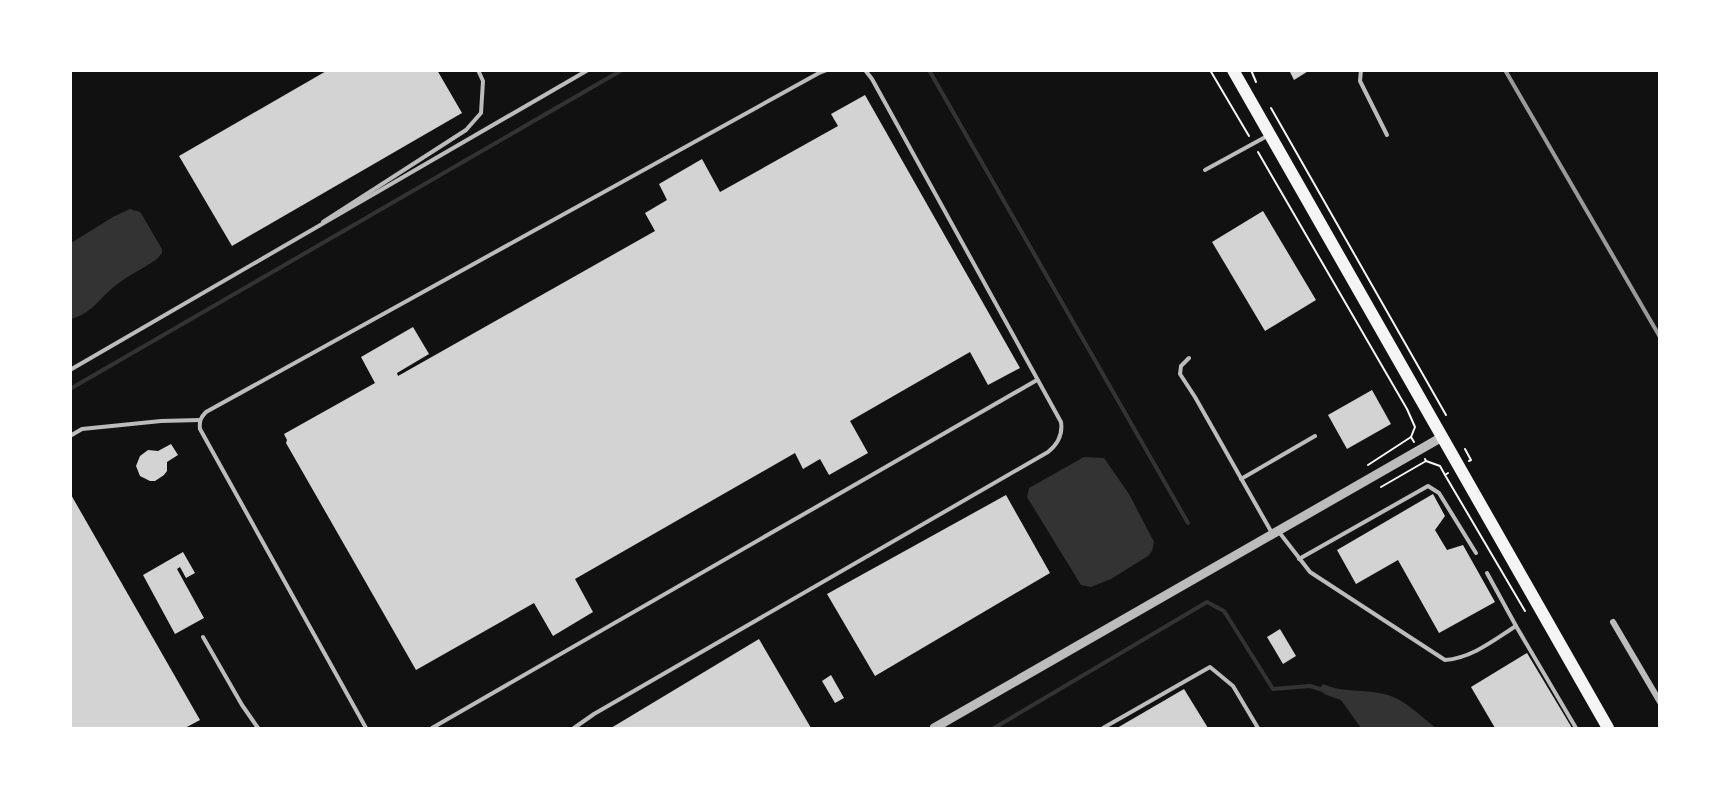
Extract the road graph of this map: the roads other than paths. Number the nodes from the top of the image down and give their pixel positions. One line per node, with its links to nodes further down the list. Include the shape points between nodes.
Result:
1 (478, 70): 10 (lane, via 483,81 482,113 466,130)
2 (588, 70): 10 (lane)
3 (827, 70): 14 (lane, via 206,412)
4 (865, 70): 13 (lane)
5 (1233, 70): 7 (highway)
6 (1361, 70): 8 (lane, via 1360,81)
7 (1269, 134): 9 (lane); 17 (highway)
8 (1387, 135)
9 (1205, 170)
10 (274, 253): 12 (lane)
11 (1188, 358): 18 (lane, via 1180,374)
12 (70, 370)
13 (1037, 380): 29 (lane); 30 (lane, via 1062,428 1058,442 1048,452)
14 (200, 420): 15 (lane, via 82,429); 28 (lane, via 200,429)
15 (70, 436)
16 (1315, 436): 18 (lane)
17 (1442, 437): 19 (street); 35 (highway)
18 (1241, 478): 19 (lane)
19 (1275, 532): 21 (lane); 31 (street)
20 (1476, 553): 21 (lane, via 1440,493 1428,486)
21 (1299, 559): 24 (lane, via 1310,572 1445,660 1476,651)
22 (1488, 573): 24 (lane)
23 (1613, 622): 26 (street)
24 (1516, 626): 34 (lane)
25 (203, 637): 27 (lane)
26 (1659, 702)
27 (258, 729)
28 (366, 729)
29 (432, 729)
30 (574, 729)
31 (934, 729)
32 (1103, 729): 33 (lane, via 1210,667 1233,686)
33 (1258, 729)
34 (1576, 729)
35 (1608, 729)

